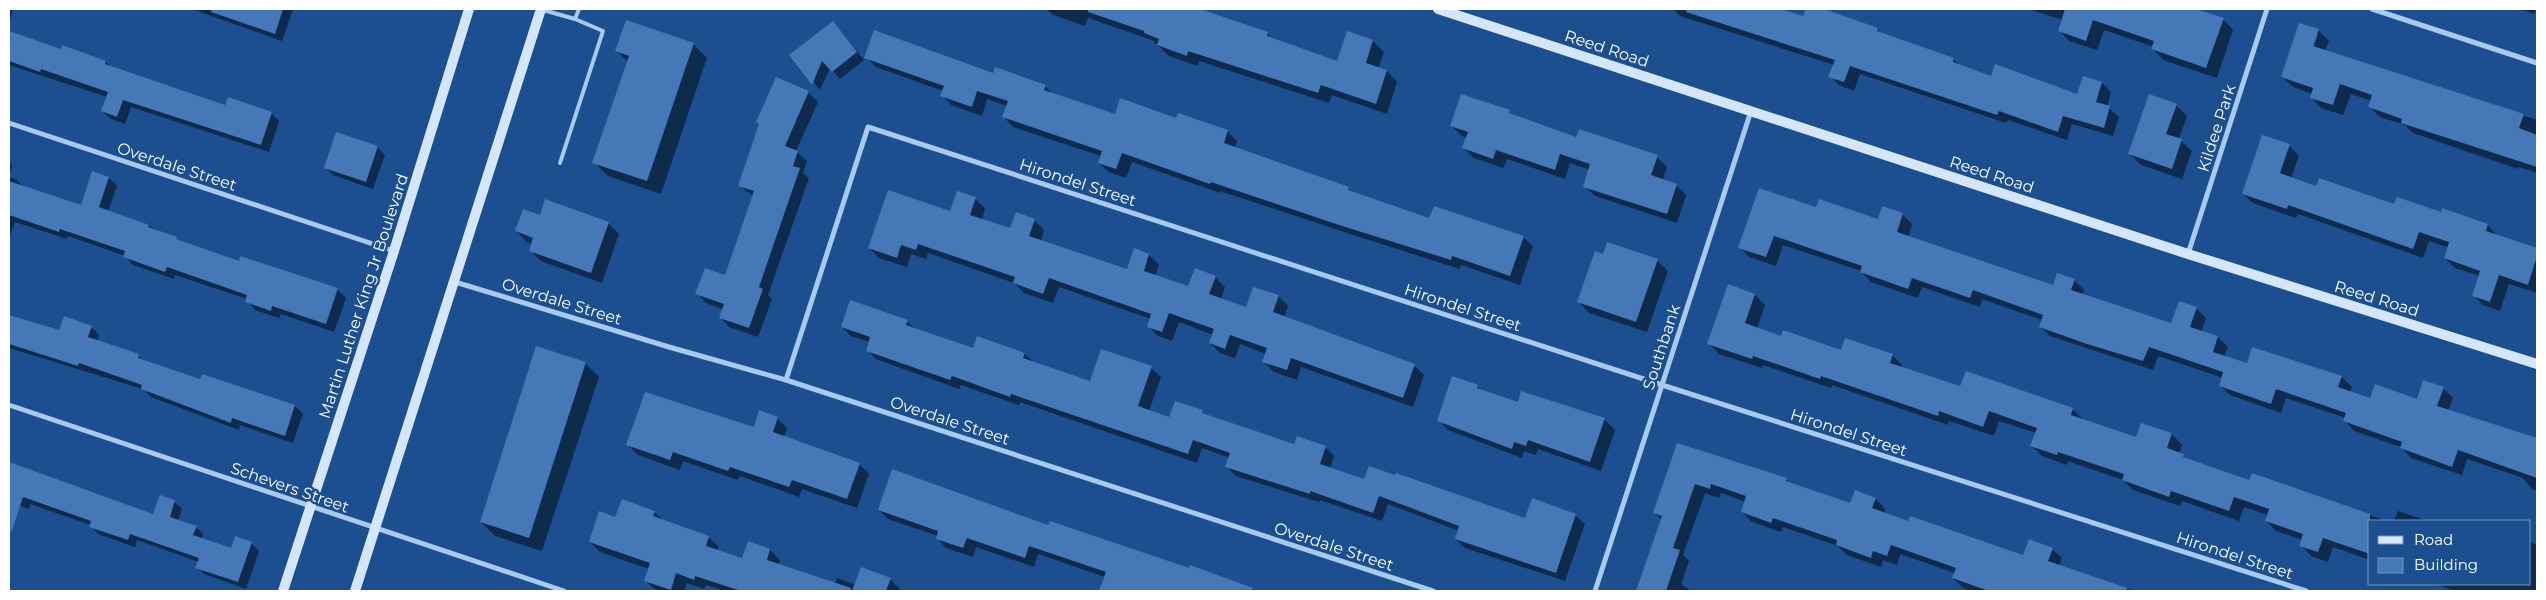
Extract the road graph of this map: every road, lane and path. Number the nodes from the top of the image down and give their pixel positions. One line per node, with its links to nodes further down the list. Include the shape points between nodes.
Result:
1 (469, 9): 12 (main road, Martin Luther King Jr Boulevard)
2 (540, 9): 7 (lane); 14 (main road)
3 (579, 9): 7 (lane)
4 (1438, 9): 9 (main road, Reed Road)
5 (2267, 9): 13 (street, Kildee Park)
6 (2372, 9): 8 (street)
7 (575, 19): 11 (lane, via 603,31)
8 (2537, 63)
9 (1751, 112): 13 (main road, Reed Road); 17 (street, Southbank)
10 (9, 123): 12 (street, Overdale Street)
11 (560, 163)
12 (394, 251): 19 (main road, Martin Luther King Jr Boulevard)
13 (2188, 254): 15 (main road, Reed Road)
14 (456, 282): 16 (street, Overdale Street); 20 (main road)
15 (2537, 364)
16 (786, 380): 17 (street, Hirondel Street, via 868,126); 26 (street, Overdale Street)
17 (1662, 385): 27 (street, Southbank); 28 (street, Hirondel Street)
18 (9, 405): 19 (street, Schevers Street)
19 (311, 507): 20 (street, Schevers Street); 22 (main road, Martin Luther King Jr Boulevard)
20 (376, 530): 21 (street, Schevers Street); 23 (main road)
21 (542, 584): 24 (street); 25 (street, Schevers Street)
22 (283, 591)
23 (355, 591)
24 (539, 591)
25 (564, 591)
26 (1433, 591)
27 (1594, 591)
28 (2306, 591)

